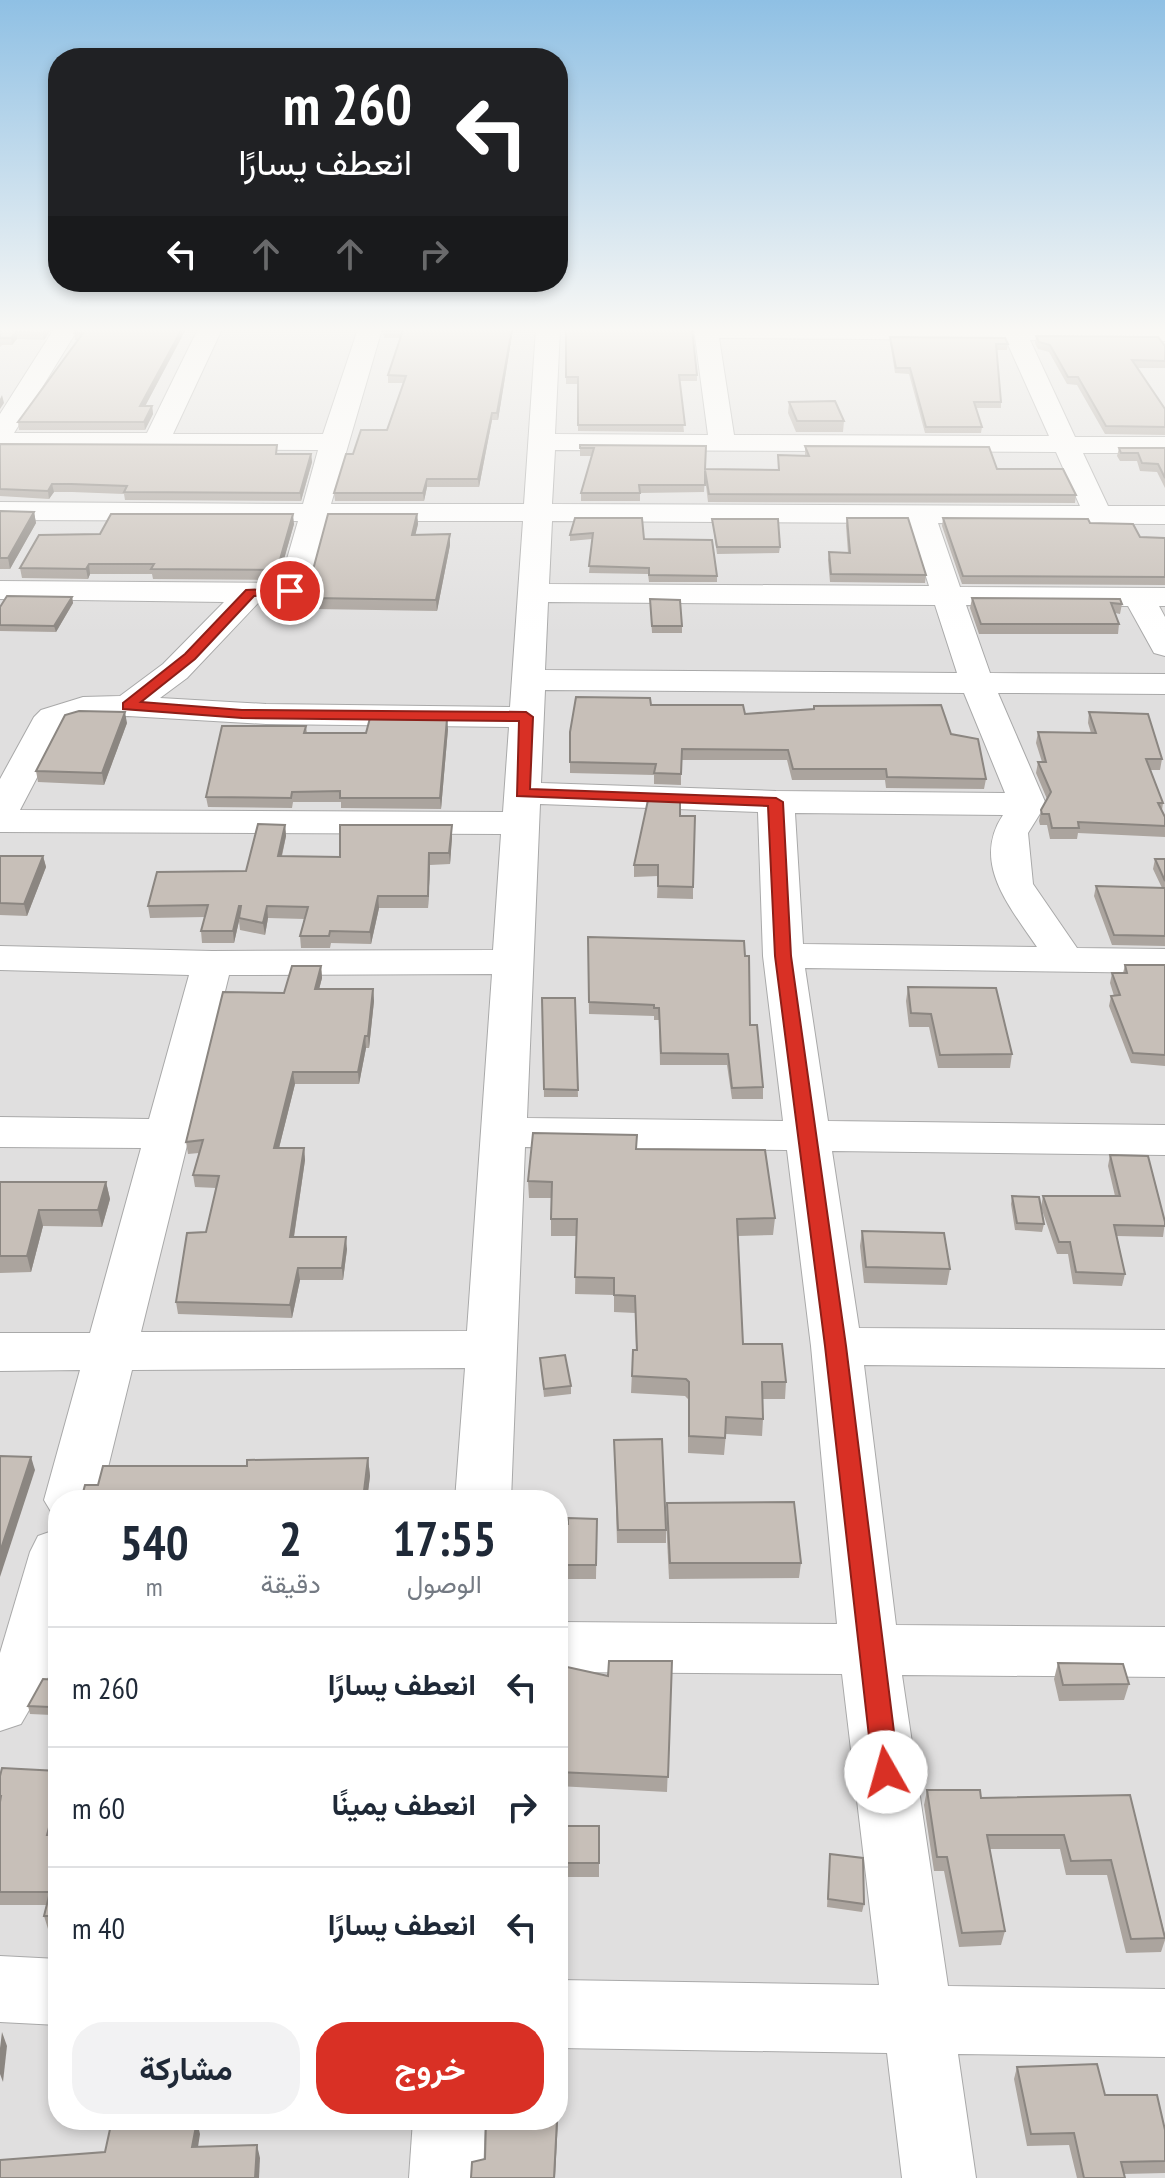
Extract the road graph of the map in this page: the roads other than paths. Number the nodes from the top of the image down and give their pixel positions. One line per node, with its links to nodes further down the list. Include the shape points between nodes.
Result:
1 (161, 431): 7 (street)
2 (338, 431): 8 (street)
3 (542, 431): 9 (street)
4 (720, 431): 10 (street)
5 (1058, 431): 11 (street)
6 (0, 441): 7 (street)
7 (156, 442): 8 (street)
8 (334, 442): 14 (street)
9 (541, 442): 10 (street); 15 (street)
10 (722, 443): 11 (street)
11 (1064, 444): 12 (street); 17 (street)
12 (1165, 445)
13 (0, 511): 14 (street)
14 (317, 512): 15 (street); 20 (street, via 294,589)
15 (538, 513): 16 (street); 21 (street)
16 (921, 515): 17 (street); 22 (street)
17 (1098, 515): 18 (street)
18 (1165, 515)
19 (0, 590): 20 (street)
20 (250, 593): 28 (street, via 185,661)
21 (533, 593): 22 (street); 27 (street)
22 (946, 595): 23 (street); 25 (street)
23 (1152, 597): 24 (street)
24 (1165, 646)
25 (976, 681): 26 (street); 27 (street); 30 (street)
26 (1165, 684)
27 (527, 698): 28 (street, via 237,714); 31 (street)
28 (128, 706): 32 (street, via 83,707 53,717)
29 (776, 802): 30 (street); 31 (street); 34 (street)
30 (1028, 804): 36 (street, via 1009,833 1014,884)
31 (521, 808): 33 (street); 38 (street)
32 (0, 814)
33 (0, 821)
34 (783, 956): 36 (street); 43 (street)
35 (0, 958): 39 (street)
36 (1066, 961): 37 (street)
37 (1165, 961)
38 (513, 962): 39 (street); 41 (street)
39 (212, 963): 42 (street)
40 (0, 1132): 42 (street)
41 (504, 1132): 43 (street); 46 (street)
42 (166, 1134): 49 (street)
43 (806, 1135): 44 (street); 45 (street)
44 (1165, 1140)
45 (836, 1346): 47 (street); 54 (street)
46 (492, 1349): 49 (street); 51 (street)
47 (1165, 1349)
48 (0, 1352): 49 (street)
49 (111, 1352): 50 (street)
50 (75, 1490)
51 (484, 1490)
52 (48, 1576): 56 (street)
53 (568, 1647): 54 (street)
54 (869, 1650): 55 (street); 61 (street)
55 (1165, 1652)
56 (15, 1656): 57 (street)
57 (0, 1705)
58 (0, 1989): 59 (street)
59 (48, 1991)
60 (568, 2014): 61 (street)
61 (918, 2018): 62 (street); 65 (street)
62 (1165, 2023)
63 (448, 2130): 64 (street)
64 (446, 2178)
65 (939, 2178)

